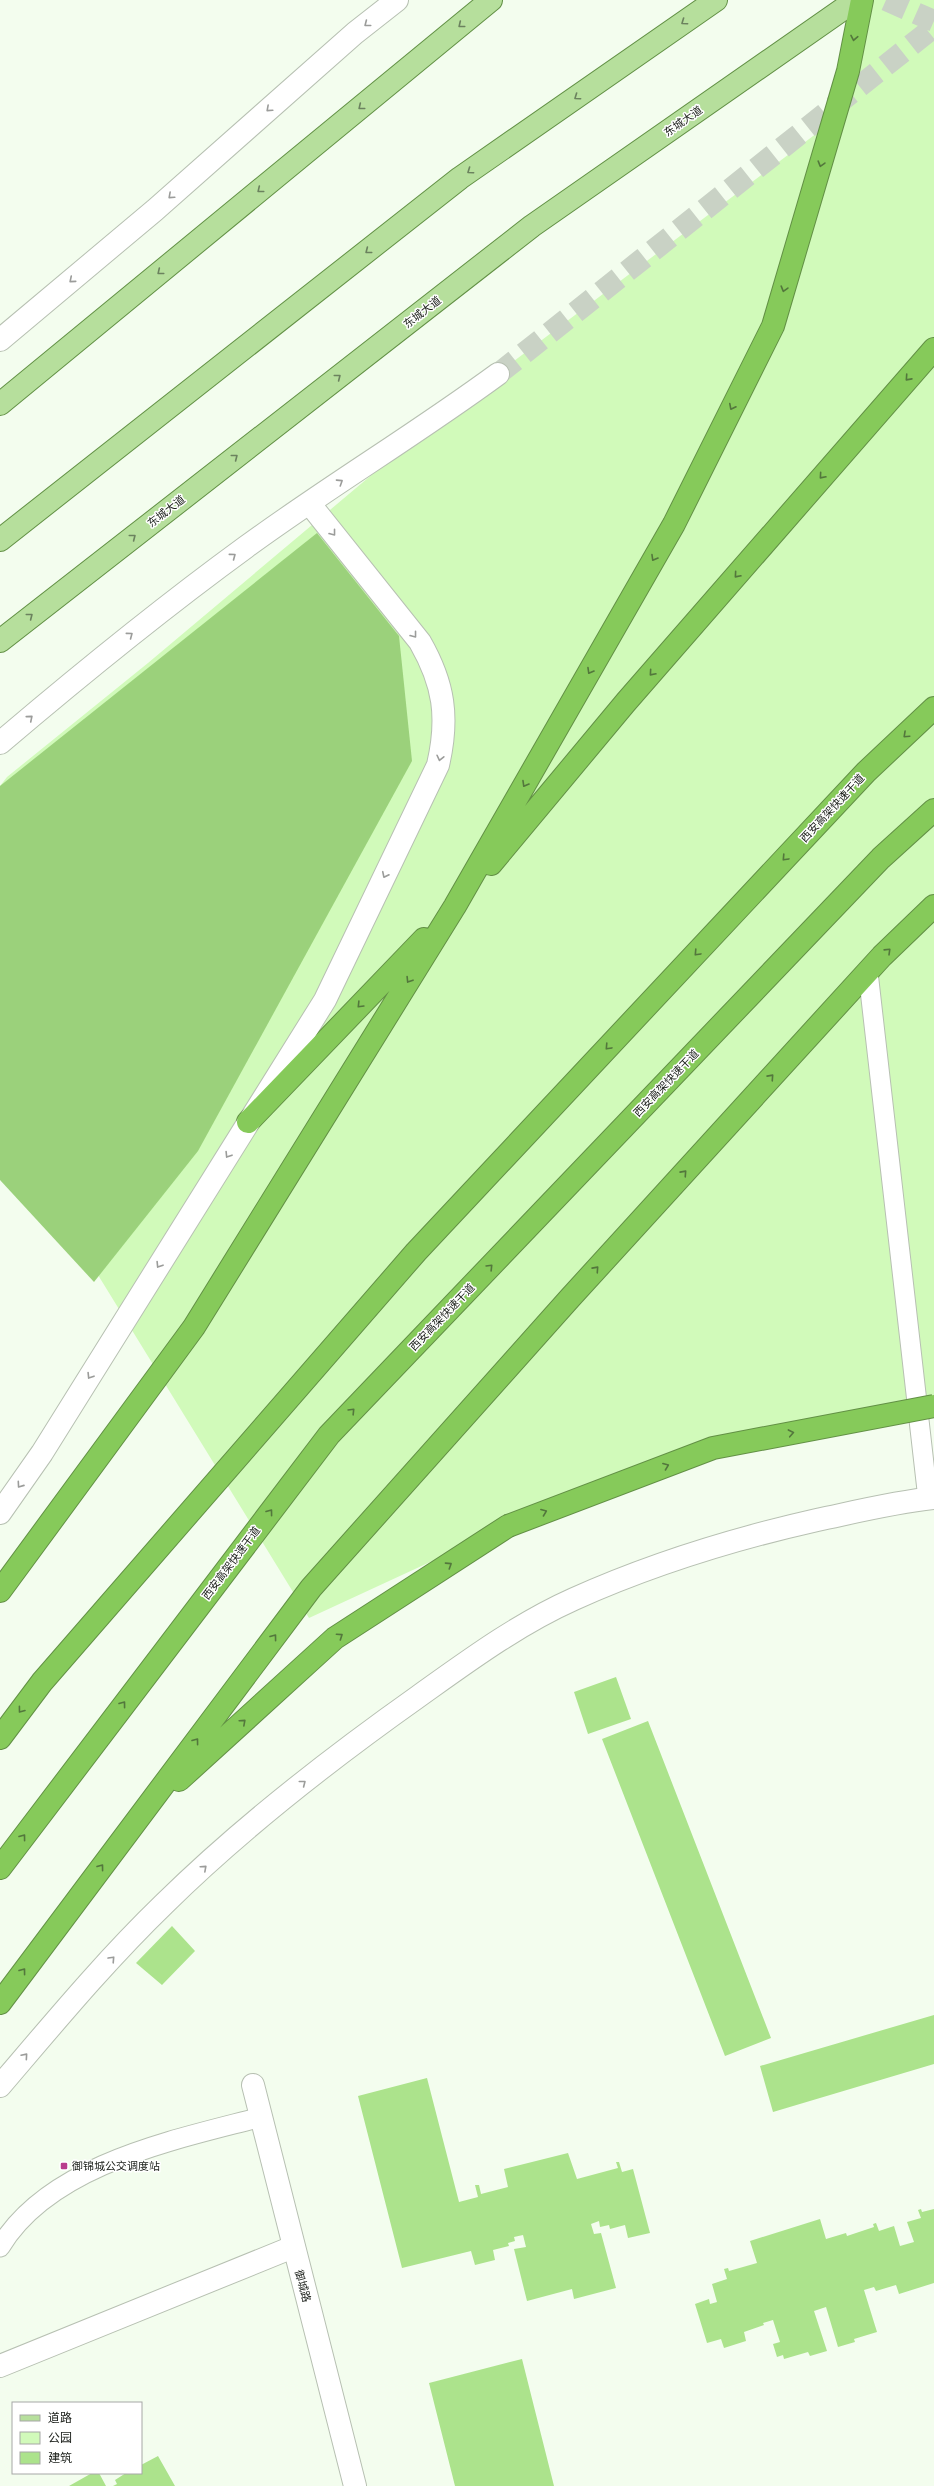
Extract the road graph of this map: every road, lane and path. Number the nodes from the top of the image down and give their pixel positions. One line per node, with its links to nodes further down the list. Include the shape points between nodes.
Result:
1 (397, 0): 6 (street, one-way to 6, via 355,33 155,210)
2 (491, 0): 9 (main road, one-way to 9)
3 (716, 0): 11 (main road, one-way to 11, via 460,178)
4 (856, 0): 12 (main road, 东城大道, one-way to 4, via 532,226)
5 (862, 0): 16 (highway, one-way to 16, via 848,71 773,326 674,524)
6 (0, 340)
7 (934, 350): 16 (highway, one-way to 16, via 632,696)
8 (498, 374): 10 (street, one-way to 8, via 450,409)
9 (0, 404)
10 (309, 502): 14 (street, one-way to 10, via 114,647 246,546); 19 (street, one-way to 19, via 420,642 431,662 444,705 443,745 438,765 325,1000)
11 (0, 540)
12 (0, 641)
13 (934, 708): 24 (highway, 西安高架快速干道, one-way to 24, via 866,772 416,1252 42,1682)
14 (0, 743)
15 (934, 810): 26 (highway, 西安高架快速干道, one-way to 15, via 329,1435 881,858)
16 (455, 906): 19 (highway, one-way to 19); 23 (highway, one-way to 23, via 194,1327)
17 (934, 906): 18 (highway, one-way to 17)
18 (868, 972): 21 (lane); 25 (highway, one-way to 18, via 311,1588 570,1298)
19 (248, 1122): 22 (street, one-way to 22, via 42,1453)
20 (934, 1406): 25 (highway, one-way to 20, bridge, via 335,1638 508,1526 713,1448)
21 (931, 1498): 29 (street, one-way to 21, via 79,1993 164,1904 271,1808 369,1731 517,1629 572,1600 670,1561 764,1532)
22 (0, 1513)
23 (0, 1592)
24 (0, 1738)
25 (141, 1814): 27 (highway, one-way to 25)
26 (0, 1868)
27 (0, 2002)
28 (253, 2085): 30 (street, 御城路)
29 (0, 2086)
30 (261, 2117): 31 (lane, via 180,2139 105,2165 42,2201 19,2221); 32 (street, 御城路)
31 (0, 2247)
32 (293, 2247): 33 (street); 34 (street, 御城路)
33 (0, 2366)
34 (355, 2486)

